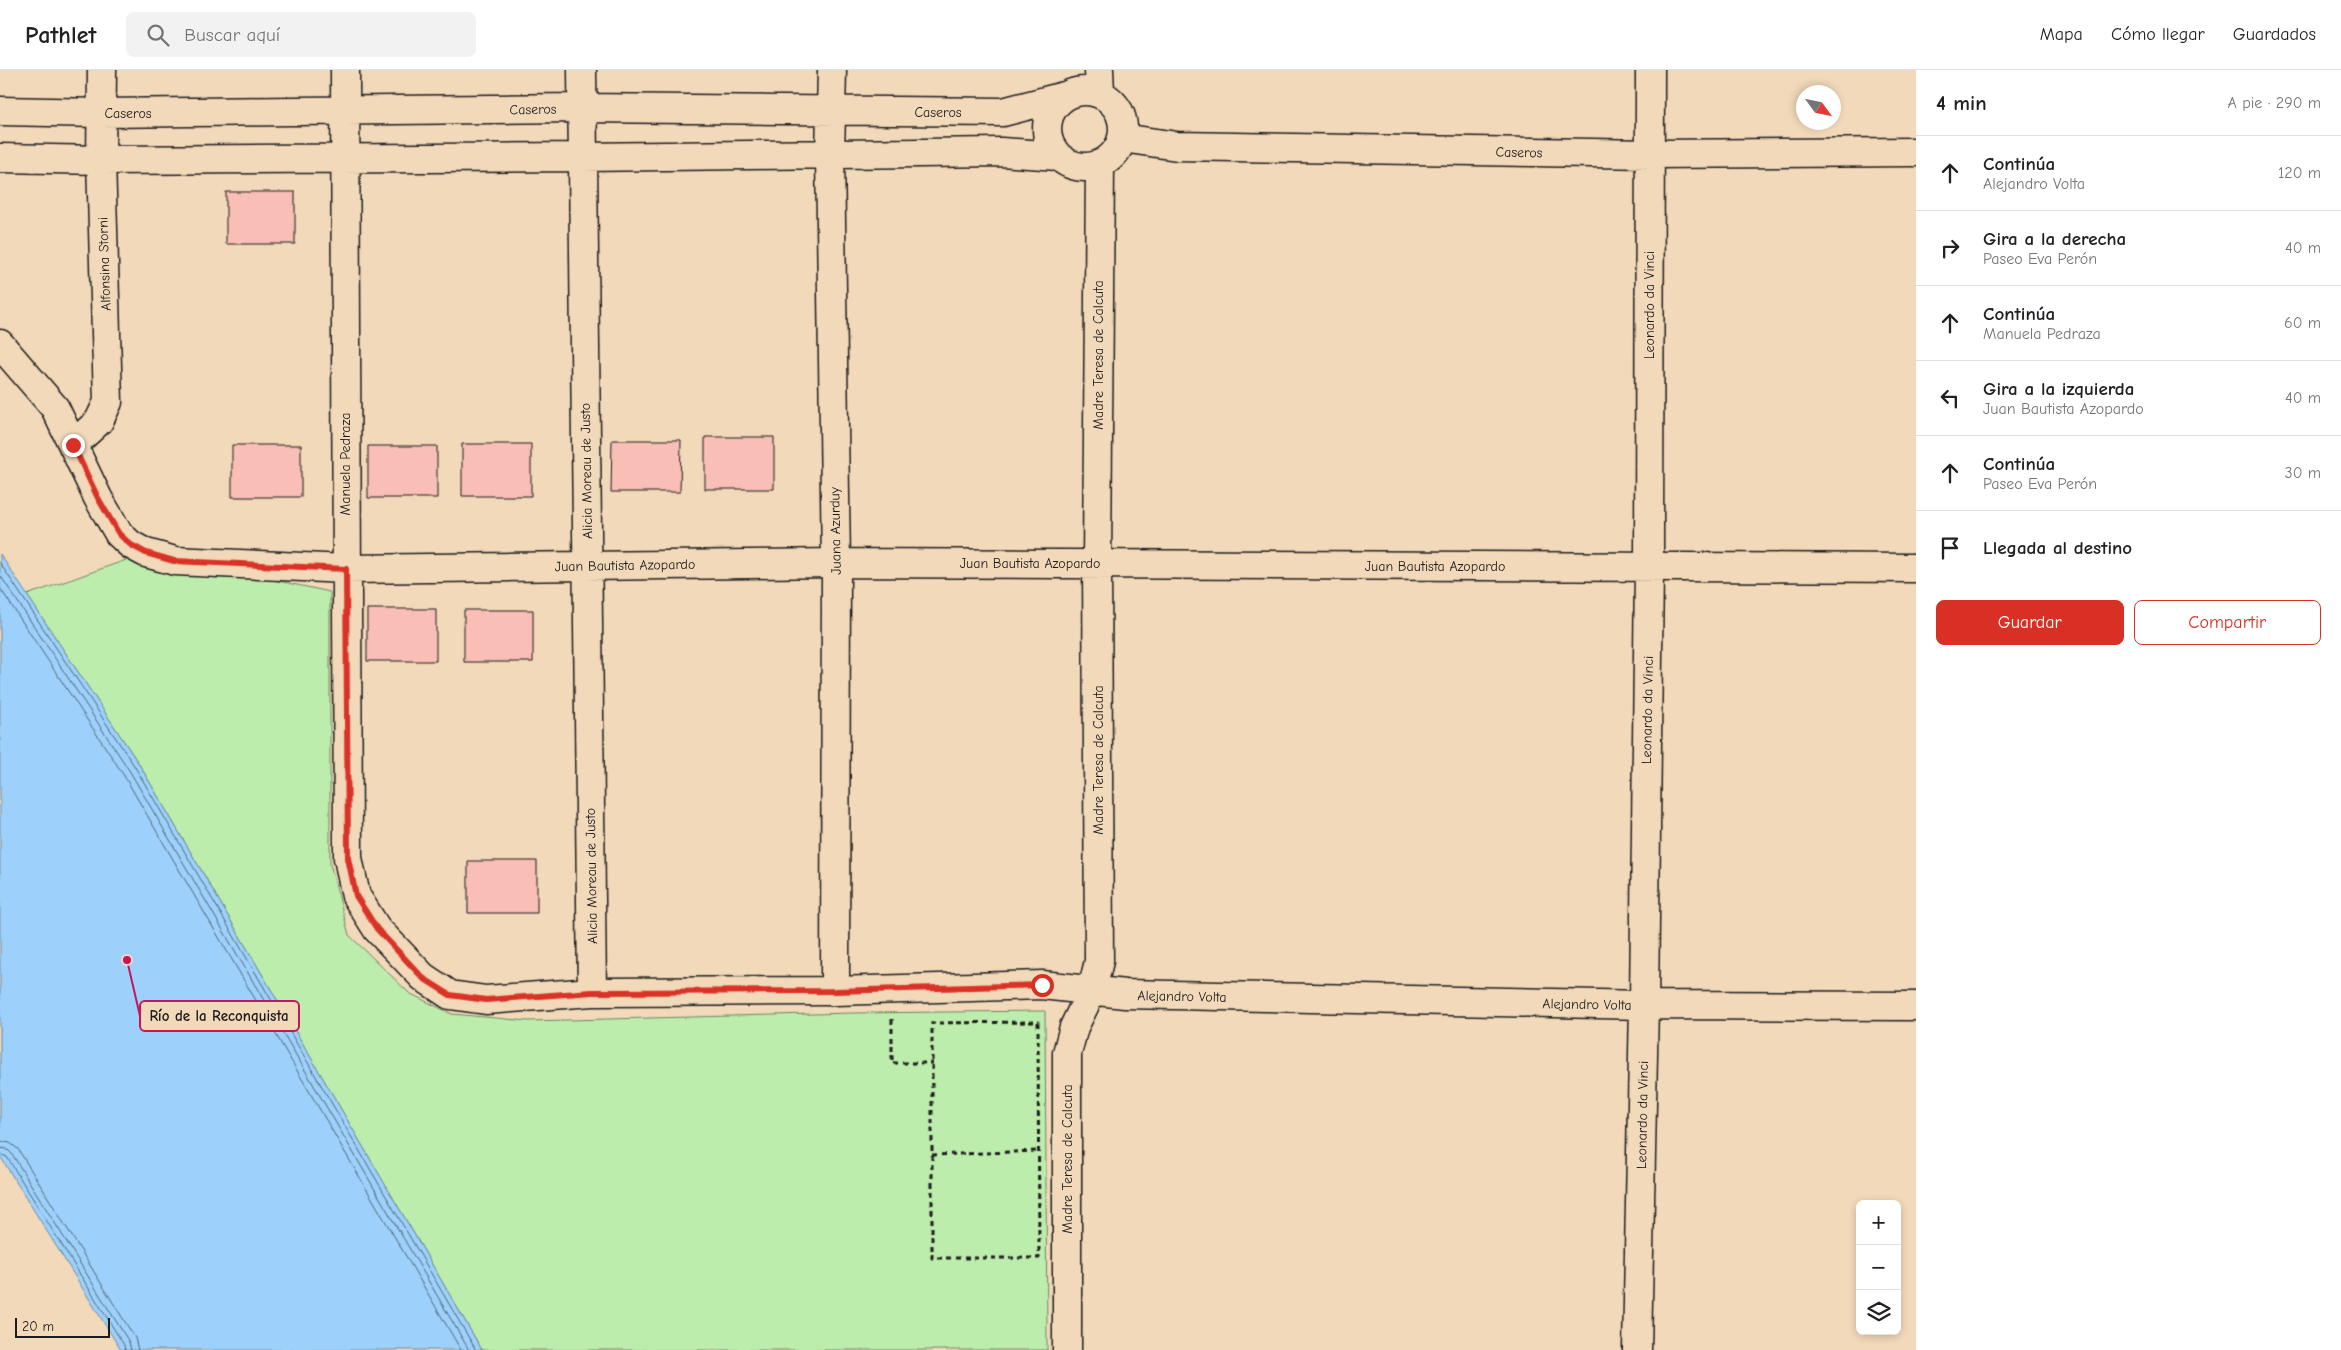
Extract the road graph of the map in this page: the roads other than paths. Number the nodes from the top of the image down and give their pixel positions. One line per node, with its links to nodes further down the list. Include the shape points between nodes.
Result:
1 (102, 70): 12 (street, Alfonsina Storni)
2 (344, 70): 10 (street, Manuela Pedraza)
3 (582, 70): 8 (street, Alicia Moreau de Justo)
4 (832, 70): 11 (street, Juana Azurduy)
5 (1650, 70): 15 (street, Leonardo da Vinci)
6 (1099, 82): 7 (street); 13 (street, via 1119,112 1123,124)
7 (1064, 96): 11 (street, Caseros, via 1003,112); 17 (street, via 1052,109 1046,125 1048,142)
8 (581, 108): 10 (street, Caseros); 11 (street, Caseros); 19 (street, Alicia Moreau de Justo)
9 (0, 111): 12 (street, Caseros)
10 (345, 112): 12 (street, Caseros); 18 (street, Manuela Pedraza)
11 (831, 112): 16 (street, Juana Azurduy)
12 (102, 113): 21 (street, Alfonsina Storni)
13 (1122, 138): 15 (street, Caseros, via 1177,146); 22 (street, via 1114,154)
14 (1916, 152): 15 (street, Caseros)
15 (1650, 154): 28 (street, Leonardo da Vinci)
16 (830, 155): 17 (street, via 1001,152); 19 (street); 25 (street, Juana Azurduy)
17 (1058, 156): 22 (street, via 1078,166)
18 (344, 157): 19 (street); 21 (street); 30 (street, Manuela Pedraza)
19 (582, 157): 27 (street, Alicia Moreau de Justo)
20 (0, 158): 21 (street)
21 (101, 160): 24 (street, Alfonsina Storni, via 108,402 100,421)
22 (1100, 164): 26 (street, Madre Teresa de Calcuta)
23 (0, 344): 24 (street, Juan Bautista Azopardo, via 54,408)
24 (73, 445): 30 (street, Juan Bautista Azopardo, via 119,534 146,553 174,561)
25 (836, 563): 26 (street, Juan Bautista Azopardo); 27 (street, Juan Bautista Azopardo); 32 (street, Juana Azurduy)
26 (1096, 563): 28 (street, Juan Bautista Azopardo); 31 (street, Madre Teresa de Calcuta, via 1099,961)
27 (588, 565): 30 (street, Juan Bautista Azopardo); 33 (street, Alicia Moreau de Justo)
28 (1649, 568): 29 (street, Juan Bautista Azopardo); 35 (street, Leonardo da Vinci)
29 (1916, 568)
30 (346, 569): 34 (street, Manuela Pedraza, via 348,858 356,896 377,929 423,978)
31 (1092, 990): 32 (street, Alejandro Volta, via 1042,985); 35 (street, Alejandro Volta, via 1124,994); 37 (street, Madre Teresa de Calcuta, via 1074,1027 1067,1054)
32 (835, 991): 33 (street, Alejandro Volta)
33 (592, 992): 34 (street, Alejandro Volta, via 486,1000)
34 (450, 995)
35 (1644, 1005): 36 (street, Alejandro Volta); 38 (street, Leonardo da Vinci)
36 (1916, 1006)
37 (1067, 1350)
38 (1637, 1350)

